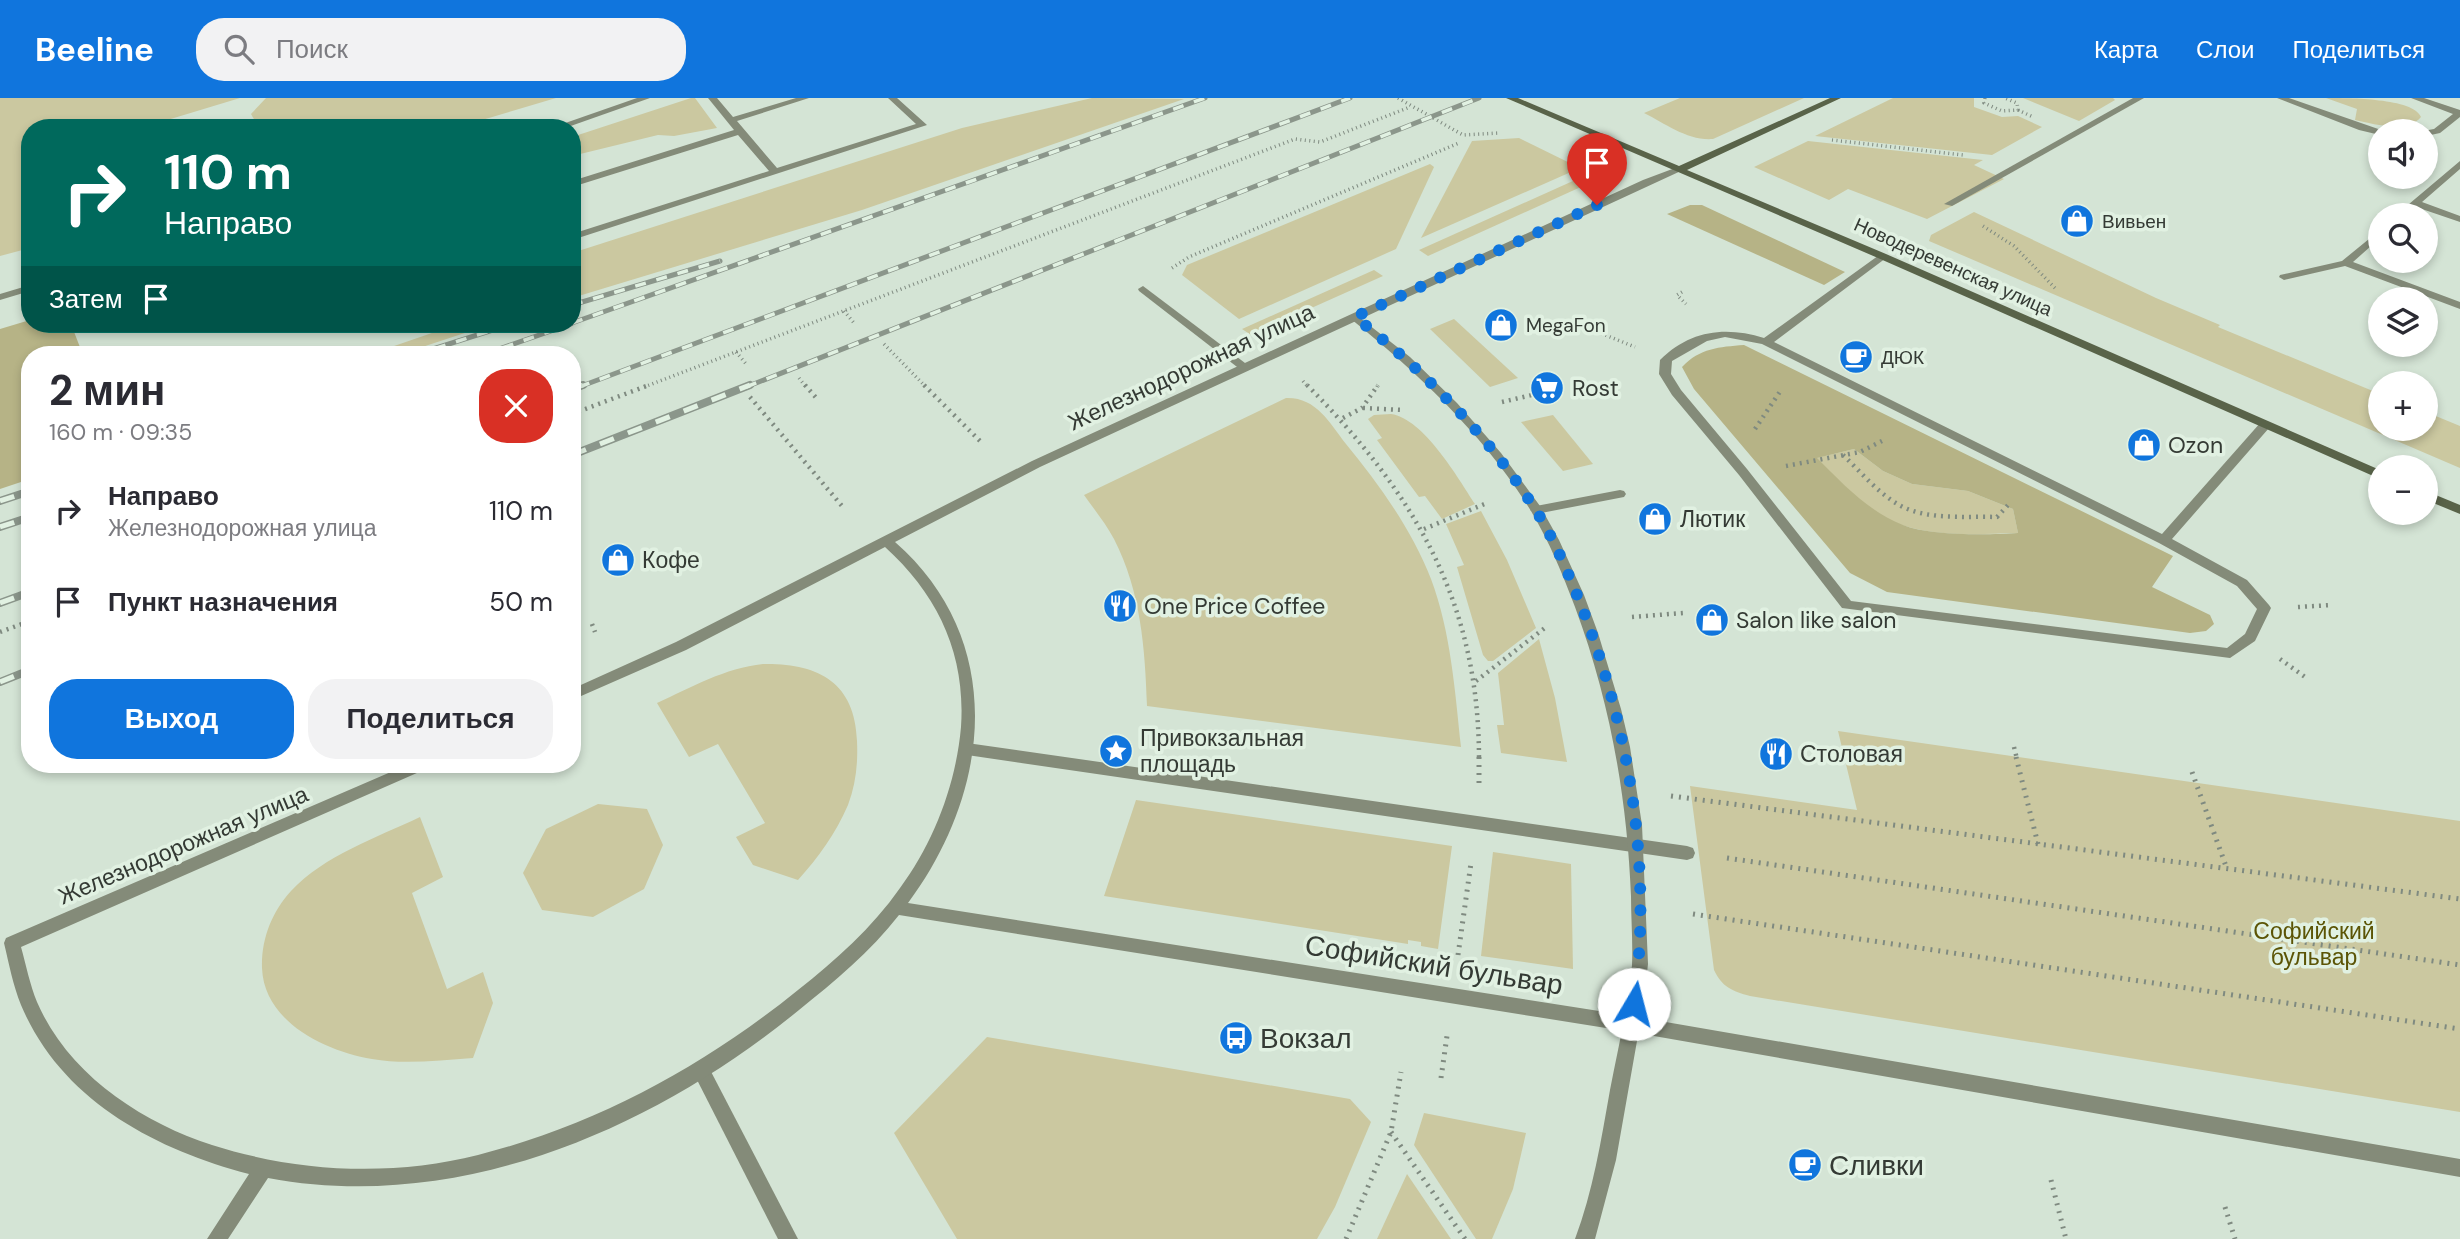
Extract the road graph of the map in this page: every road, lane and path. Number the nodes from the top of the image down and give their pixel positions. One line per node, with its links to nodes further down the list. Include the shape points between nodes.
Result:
1 (646, 98): 17 (street)
2 (712, 98): 18 (street)
3 (805, 98): 18 (street)
4 (892, 98): 28 (street, via 922,125)
5 (1398, 98): 22 (path)
6 (1510, 98): 27 (main road, Новодеревенская улица)
7 (1837, 98): 27 (main road, Железнодорожная улица)
8 (1985, 98): 9 (path, via 1984,103 2003,111 2018,110 2017,103)
9 (2004, 98)
10 (2140, 98): 31 (street)
11 (2281, 98): 19 (street)
12 (2415, 98): 14 (street)
13 (2441, 98): 14 (street)
14 (2432, 104): 16 (street)
15 (1410, 107): 45 (path, via 1320,142 1295,139)
16 (2459, 113): 20 (street)
17 (581, 119)
18 (731, 120): 21 (street)
19 (2368, 129)
20 (2438, 130)
21 (740, 131): 28 (street); 29 (street)
22 (1463, 135)
23 (1830, 139): 25 (path)
24 (1459, 143): 40 (path, via 1189,257)
25 (1973, 156)
26 (2460, 164): 30 (street)
27 (1678, 170): 37 (main road, Новодеревенская улица); 46 (street, Железнодорожная улица)
28 (775, 172): 35 (street)
29 (581, 181)
30 (2415, 203)
31 (1950, 204)
32 (2438, 211): 33 (street)
33 (2460, 219)
34 (1980, 225): 42 (path, via 2019,248)
35 (581, 234)
36 (2368, 244): 38 (street)
37 (1882, 256): 48 (street); 66 (main road, Новодеревенская улица)
38 (2346, 263): 39 (street); 44 (street)
39 (2284, 277)
40 (1143, 289): 52 (street)
41 (21, 291): 43 (street)
42 (2062, 296)
43 (0, 297)
44 (2460, 306)
45 (844, 311): 47 (path); 50 (path)
46 (1355, 317): 52 (street, Железнодорожная улица); 77 (street, via 1445,395)
47 (854, 323)
48 (1766, 342): 65 (street); 71 (street, via 1737,332 1712,334 1666,360 1665,374 1676,392)
49 (884, 344): 68 (path)
50 (736, 352): 51 (path); 63 (path)
51 (747, 365)
52 (1245, 368): 82 (street, Железнодорожная улица, via 1036,464)
53 (1384, 376): 61 (path)
54 (799, 378): 59 (path)
55 (1303, 380): 64 (path)
56 (1784, 387): 67 (path)
57 (1536, 394): 60 (path)
58 (750, 397): 76 (path)
59 (818, 400)
60 (1495, 404)
61 (1362, 408): 62 (path); 64 (path)
62 (1414, 410)
63 (581, 411)
64 (1343, 418): 80 (path)
65 (1918, 419): 69 (path, via 1860,452); 81 (street)
66 (2265, 425): 70 (main road, Новодеревенская улица); 81 (street)
67 (1754, 430)
68 (984, 444)
69 (1843, 455): 71 (path); 79 (path, via 1903,506 1919,512)
70 (2368, 470)
71 (1743, 472): 72 (street); 81 (street, via 1847,605 2230,653 2250,637 2264,608 2242,583)
72 (1726, 473)
73 (1620, 494): 77 (street)
74 (2438, 500): 78 (main road)
75 (1488, 503): 80 (path)
76 (842, 506)
77 (1536, 510): 99 (street, via 1588,622 1615,706 1632,791)
78 (2460, 510)
79 (1997, 517)
80 (1424, 529): 90 (path, via 1460,617)
81 (2164, 540)
82 (886, 541): 91 (street, Железнодорожная улица, via 681,646); 93 (street, via 921,574 948,614 965,661 970,703)
83 (1683, 613): 84 (path)
84 (1632, 617)
85 (21, 624): 88 (path)
86 (592, 624): 89 (path)
87 (1546, 626): 90 (path)
88 (0, 632)
89 (595, 632)
90 (1476, 681): 94 (path)
91 (581, 691)
92 (2014, 747): 98 (path)
93 (967, 749): 99 (street); 104 (street, via 954,800 931,853)
94 (1479, 750)
95 (2192, 772): 102 (path)
96 (403, 773): 106 (street, Железнодорожная улица)
97 (1681, 797): 98 (path)
98 (2038, 844): 102 (path)
99 (1637, 846): 100 (street); 109 (street, via 1640,964)
100 (1687, 853): 108 (path)
101 (1471, 862): 107 (path)
102 (2227, 869): 103 (path)
103 (2460, 899)
104 (896, 908): 109 (street, Софийский бульвар); 111 (street, via 841,965 776,1020)
105 (1693, 914): 110 (path)
106 (6, 945): 115 (street, via 33,1012 74,1073 124,1115 188,1148)
107 (1459, 953)
108 (2460, 965)
109 (1631, 1024): 114 (street, Софийский бульвар); 122 (street)
110 (2460, 1029)
111 (701, 1070): 115 (street, via 630,1111 552,1143 472,1166 398,1177 339,1178); 119 (street)
112 (1401, 1072): 113 (path)
113 (1391, 1132): 120 (path); 121 (path)
114 (2460, 1168)
115 (262, 1169): 118 (street)
116 (2051, 1180): 123 (path)
117 (2225, 1207): 124 (path)
118 (217, 1239)
119 (788, 1239)
120 (1346, 1239)
121 (1465, 1239)
122 (1585, 1239)
123 (2066, 1239)
124 (2235, 1239)

